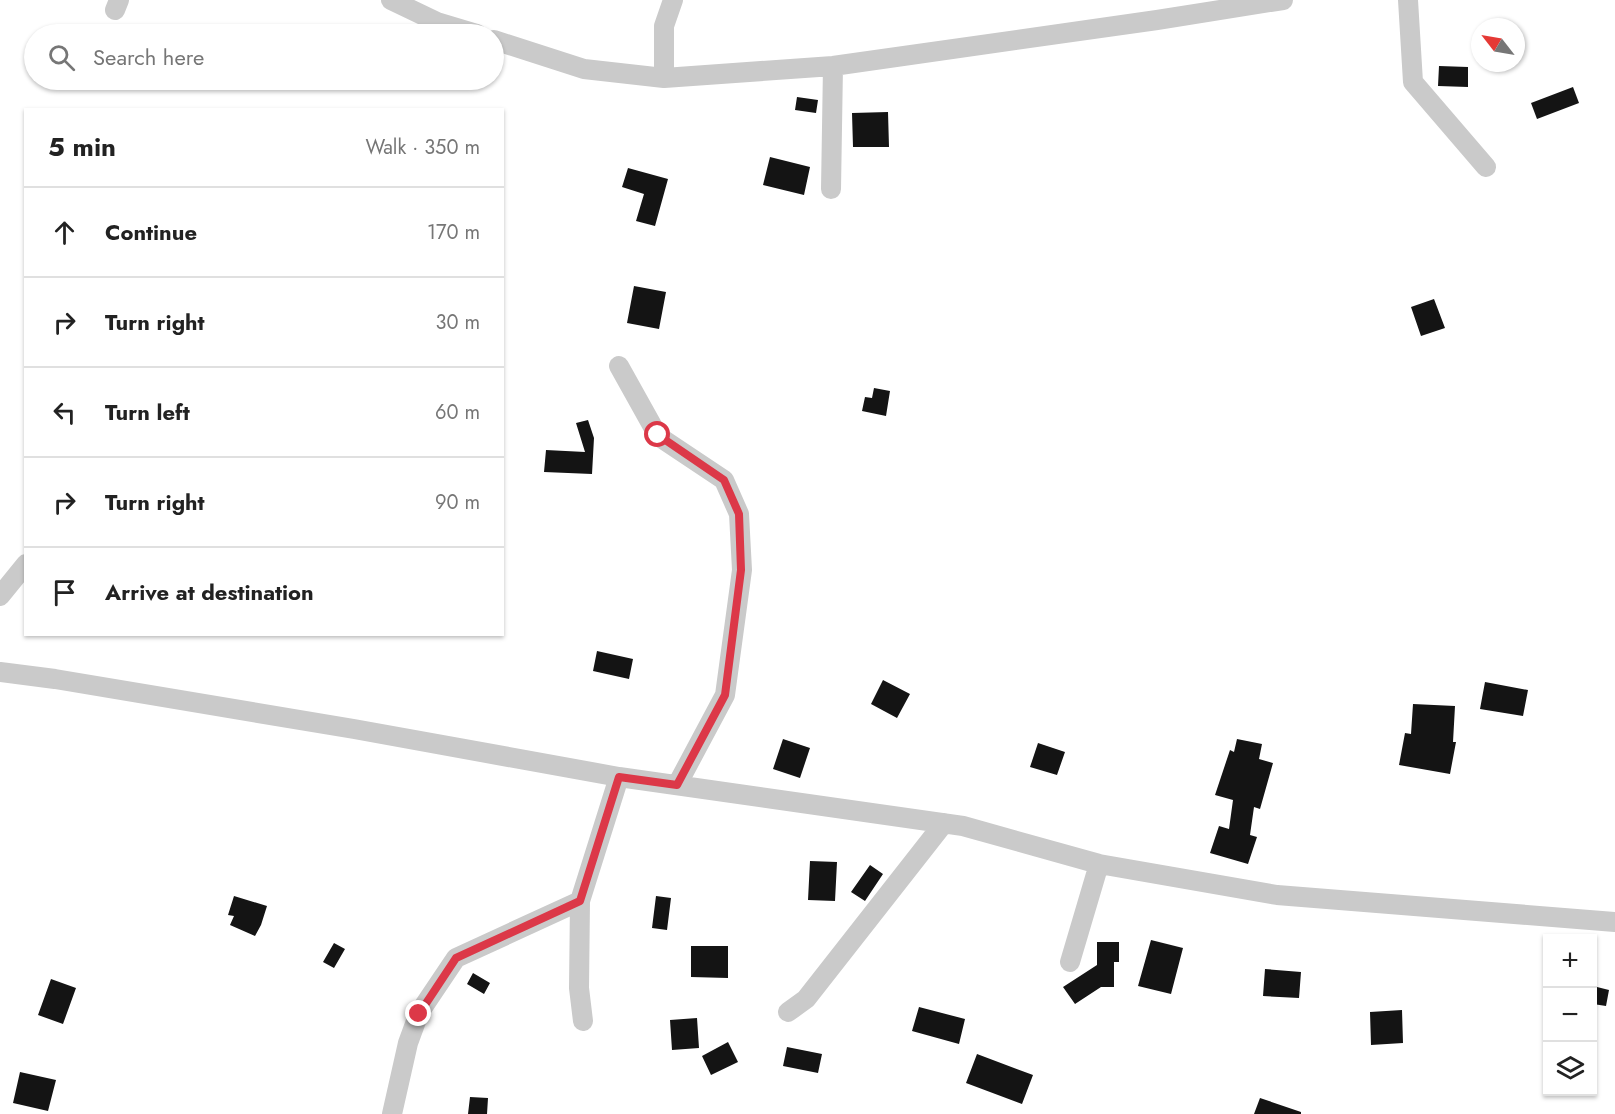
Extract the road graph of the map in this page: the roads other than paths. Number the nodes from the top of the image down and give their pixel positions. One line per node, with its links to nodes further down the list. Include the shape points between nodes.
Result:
1 (391, 0): 5 (street)
2 (673, 0): 8 (street, via 664,26)
3 (1283, 0): 7 (street)
4 (1408, 0): 9 (street, via 1413,82)
5 (444, 24)
6 (504, 43): 8 (street, via 584,69)
7 (833, 66): 8 (street); 10 (street)
8 (664, 78)
9 (1486, 167)
10 (831, 189)
11 (619, 366): 16 (street, via 658,435 724,480 739,514 741,570 725,695)
12 (24, 566): 13 (street)
13 (0, 596)
14 (0, 672): 15 (street)
15 (619, 777): 16 (street); 19 (street)
16 (677, 785): 17 (street)
17 (944, 823): 18 (street); 22 (street, via 806,999)
18 (1098, 864): 20 (street, via 1277,895); 21 (street)
19 (580, 901): 23 (street, via 579,988); 24 (street, via 456,958 419,1014 408,1043)
20 (1615, 922)
21 (1070, 962)
22 (788, 1012)
23 (583, 1021)
24 (392, 1114)

